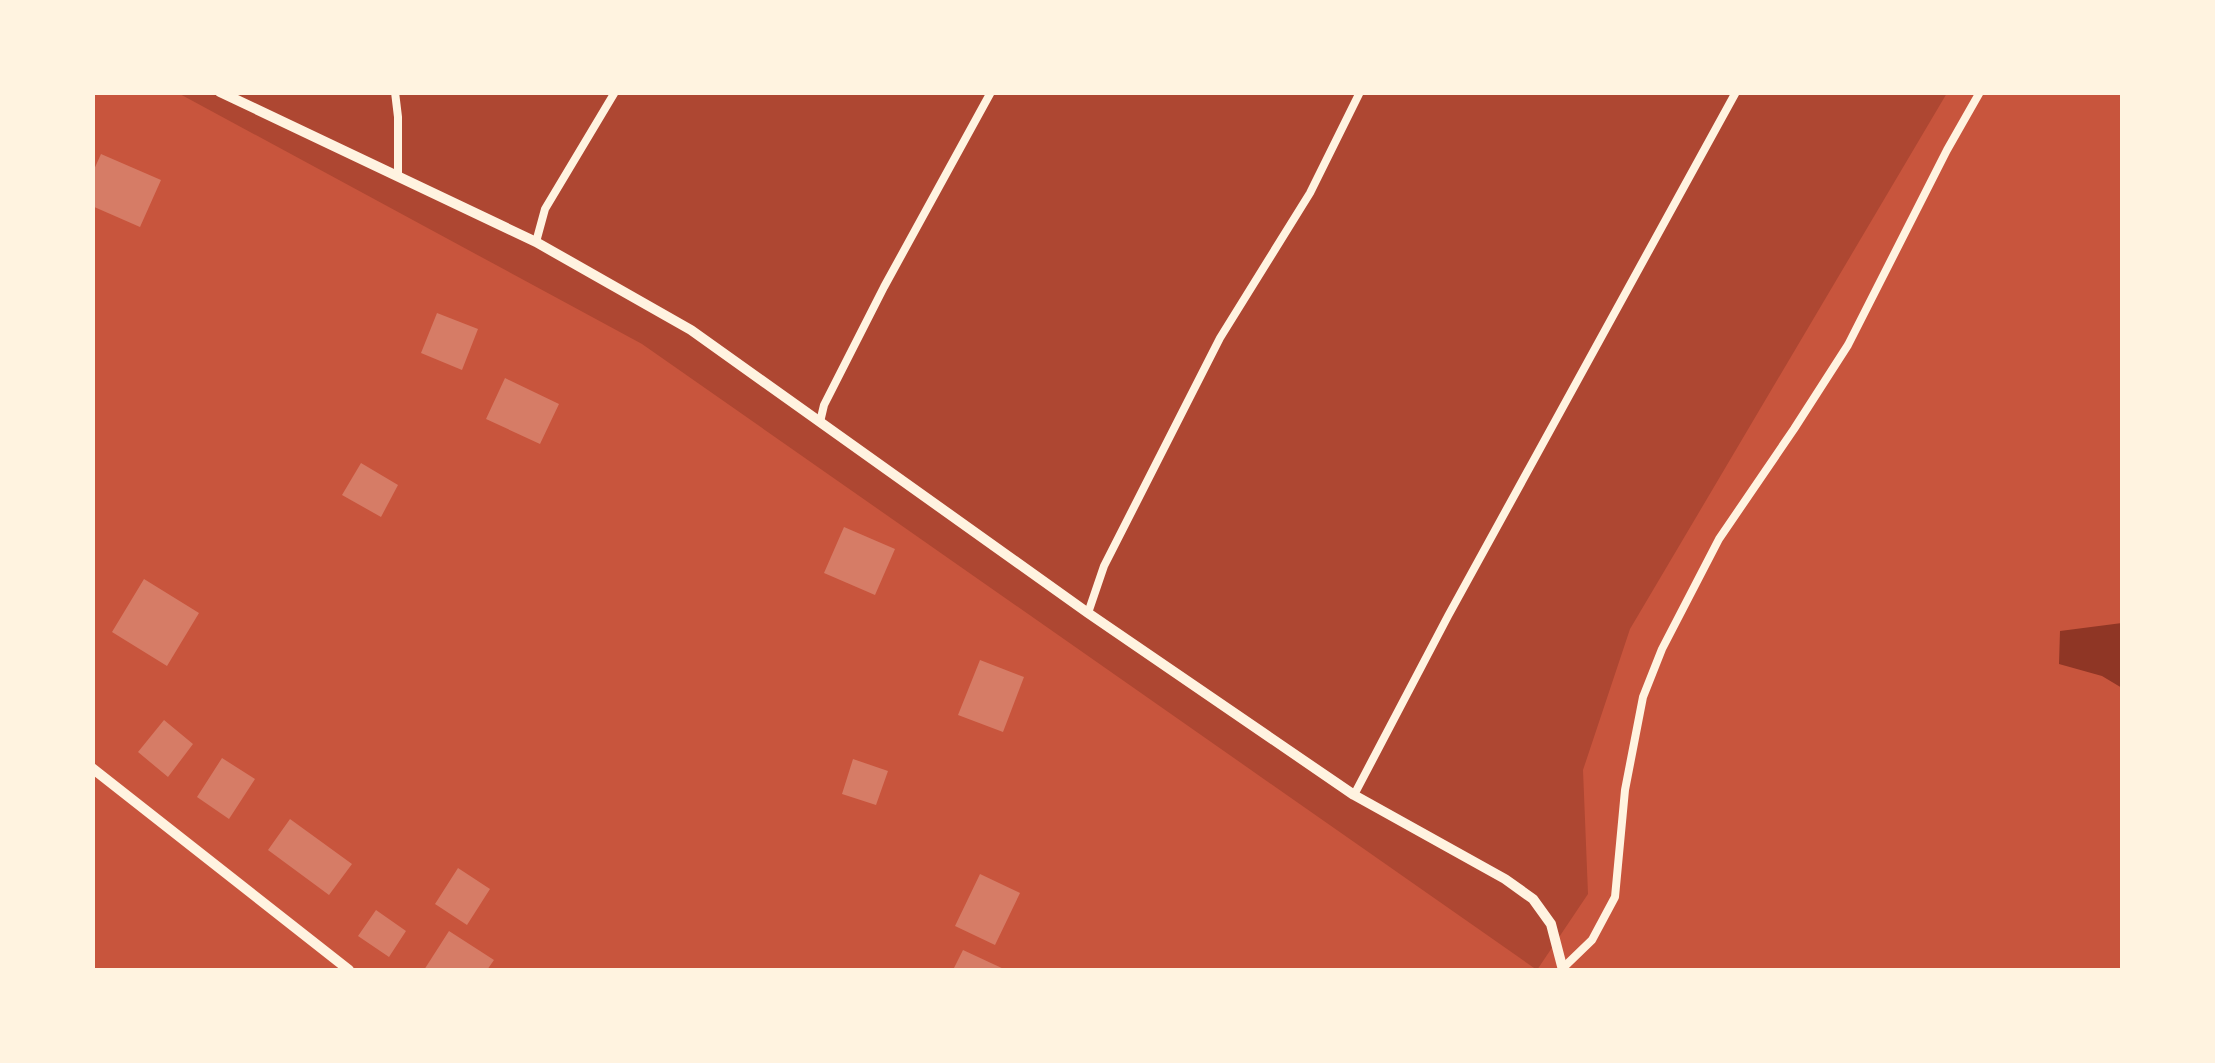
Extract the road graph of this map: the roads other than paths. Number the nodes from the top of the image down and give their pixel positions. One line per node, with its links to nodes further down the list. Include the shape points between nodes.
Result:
1 (220, 92): 8 (street)
2 (395, 92): 8 (lane)
3 (615, 92): 9 (lane, via 544,209)
4 (990, 92): 10 (lane)
5 (1360, 92): 11 (lane, via 1310,193 1220,338 1104,566)
6 (1736, 92): 13 (lane)
7 (1980, 92): 14 (lane, via 1848,345 1720,539 1662,649 1625,790 1615,898 1592,940)
8 (398, 176): 9 (street)
9 (536, 242): 10 (street, via 691,330)
10 (820, 422): 11 (street)
11 (1088, 613): 13 (street)
12 (92, 768): 15 (street)
13 (1354, 794): 14 (street, via 1533,898 1551,924)
14 (1563, 969)
15 (349, 970)

